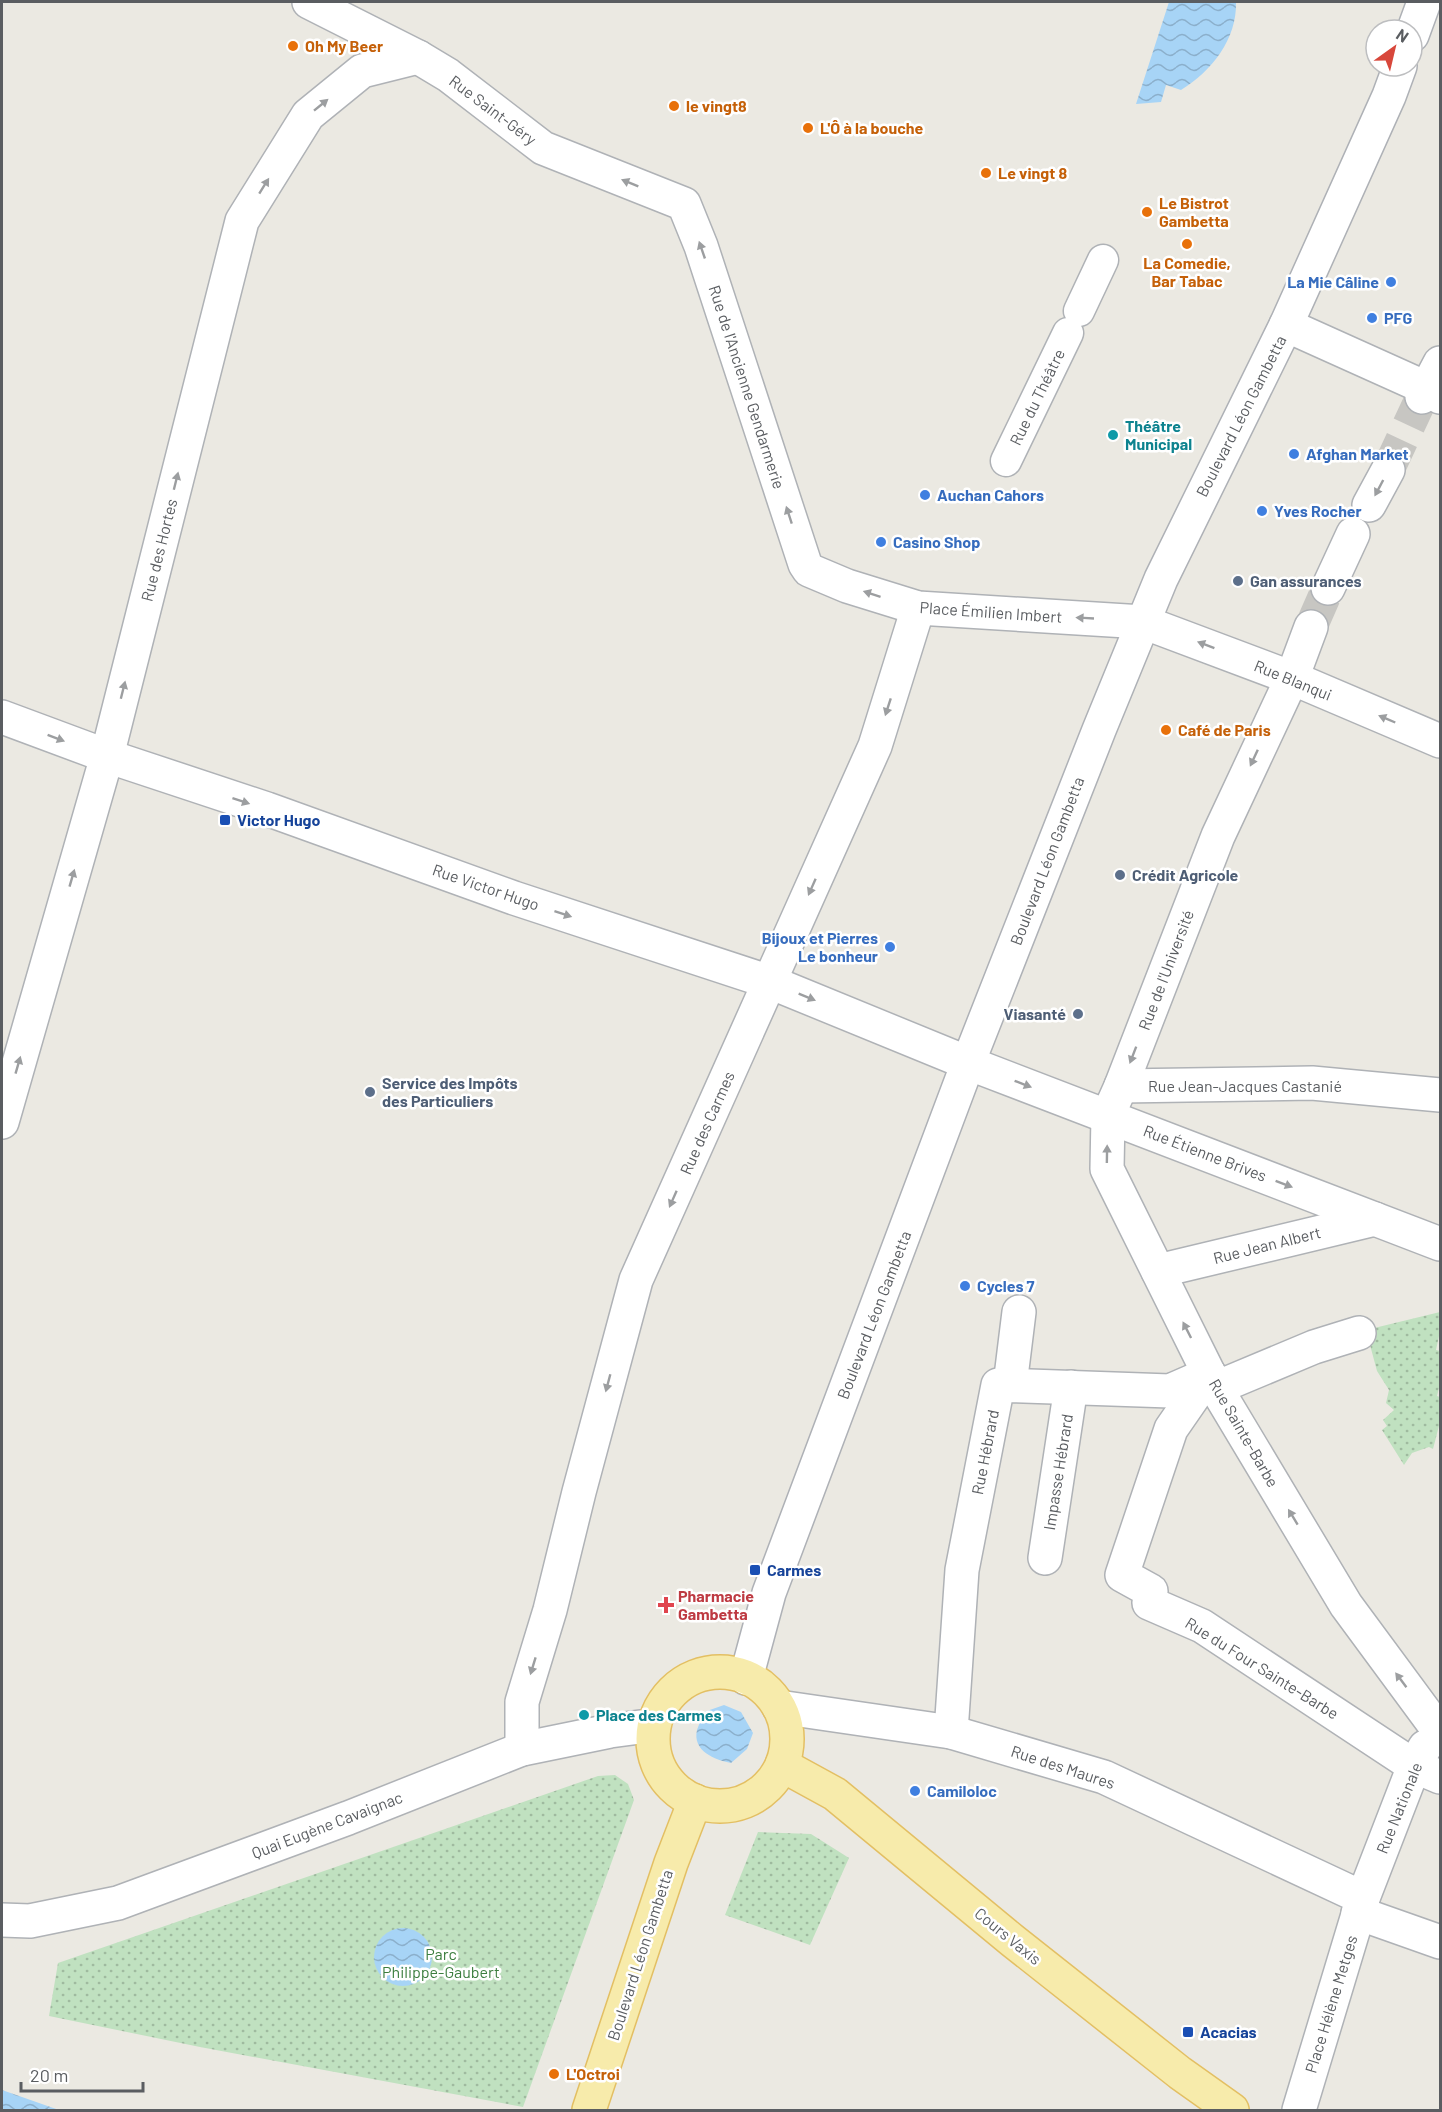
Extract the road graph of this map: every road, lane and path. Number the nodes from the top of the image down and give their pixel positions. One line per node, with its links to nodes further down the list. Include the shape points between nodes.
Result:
1 (309, 2): 2 (street, Rue Saint-Géry)
2 (418, 57): 4 (street, Rue Saint-Géry, one-way to 2, via 543,148 448,75); 20 (street, Rue des Hortes, one-way to 2, via 242,221 308,115 362,71)
3 (1396, 78): 6 (street, Boulevard Léon Gambetta)
4 (684, 204): 12 (street, Rue de l'Ancienne Gendarmerie, one-way to 4)
5 (1103, 260): 8 (street, Rue du Théâtre)
6 (1286, 326): 7 (street); 15 (street, Boulevard Léon Gambetta, via 1176,546)
7 (1432, 386)
8 (1006, 461)
9 (1388, 470): 10 (street, one-way to 10)
10 (1369, 505)
11 (1353, 534): 13 (street)
12 (809, 570): 14 (street, Place Émilien Imbert, one-way to 12)
13 (1328, 588)
14 (918, 608): 15 (street, Place Émilien Imbert, one-way to 14); 21 (street, Rue des Carmes, one-way to 21, via 875,746)
15 (1143, 622): 17 (street, Rue Blanqui, one-way to 15); 22 (street, Boulevard Léon Gambetta)
16 (1311, 627): 17 (street, Rue de l'Université)
17 (1292, 678): 19 (street, Rue Blanqui, one-way to 17); 24 (street, Rue de l'Université, one-way to 24, via 1218,836)
18 (2, 717): 20 (street, Rue Victor Hugo, one-way to 20)
19 (1440, 741)
20 (106, 756): 21 (street, Rue Victor Hugo, one-way to 21); 25 (street, Rue des Hortes, one-way to 20)
21 (770, 982): 22 (street, Rue Victor Hugo, one-way to 22); 40 (street, Rue des Carmes, one-way to 40, via 636,1280 550,1610 522,1702)
22 (968, 1063): 24 (street, Rue Étienne Brives, one-way to 24); 35 (street, Boulevard Léon Gambetta, via 769,1593)
23 (1440, 1095): 24 (street, Rue Jean-Jacques Castanié, via 1312,1083)
24 (1114, 1101): 26 (street, Rue Étienne Brives, one-way to 26); 28 (street, Rue Sainte-Barbe, one-way to 24, via 1107,1169)
25 (2, 1122)
26 (1375, 1219): 27 (street, Rue Étienne Brives); 28 (street, Rue Jean Albert)
27 (1440, 1244)
28 (1158, 1271): 31 (street, Rue Sainte-Barbe, one-way to 28)
29 (1019, 1312): 32 (street)
30 (1359, 1333): 31 (street)
31 (1213, 1381): 33 (street, via 1170,1391); 37 (street, Rue Sainte-Barbe, one-way to 31, via 1346,1605); 42 (street, Rue du Four Sainte-Barbe, via 1171,1429 1122,1575 1151,1591 1149,1603 1202,1626)
32 (1010, 1385): 33 (street); 39 (street, Rue Hébrard, via 998,1385 962,1570)
33 (1071, 1387): 34 (street, Impasse Hébrard)
34 (1045, 1558)
35 (746, 1678): 36 (main road, via 765,1690); 38 (main road, via 725,1672 684,1683 668,1697)
36 (778, 1707): 39 (street, Rue des Maures); 41 (main road, via 787,1746)
37 (1438, 1724): 42 (street, Rue Nationale)
38 (652, 1729): 40 (street, Quai Eugène Cavaignac, via 610,1731); 43 (main road, via 655,1758 664,1776 677,1791)
39 (951, 1732): 44 (street, Rue des Maures, via 1104,1777)
40 (522, 1749): 45 (street, Quai Eugène Cavaignac, via 118,1903 30,1921)
41 (782, 1765): 43 (main road, via 771,1783 736,1805 715,1806); 48 (main road, Cours Vaxis, via 835,1794 1013,1941)
42 (1427, 1772): 44 (street, Rue Nationale)
43 (695, 1801): 47 (main road, Boulevard Léon Gambetta)
44 (1361, 1906): 46 (street, Rue des Maures); 49 (street, Place Hélène Metges)
45 (2, 1920)
46 (1440, 1942)
47 (589, 2110)
48 (1232, 2110)
49 (1299, 2110)

